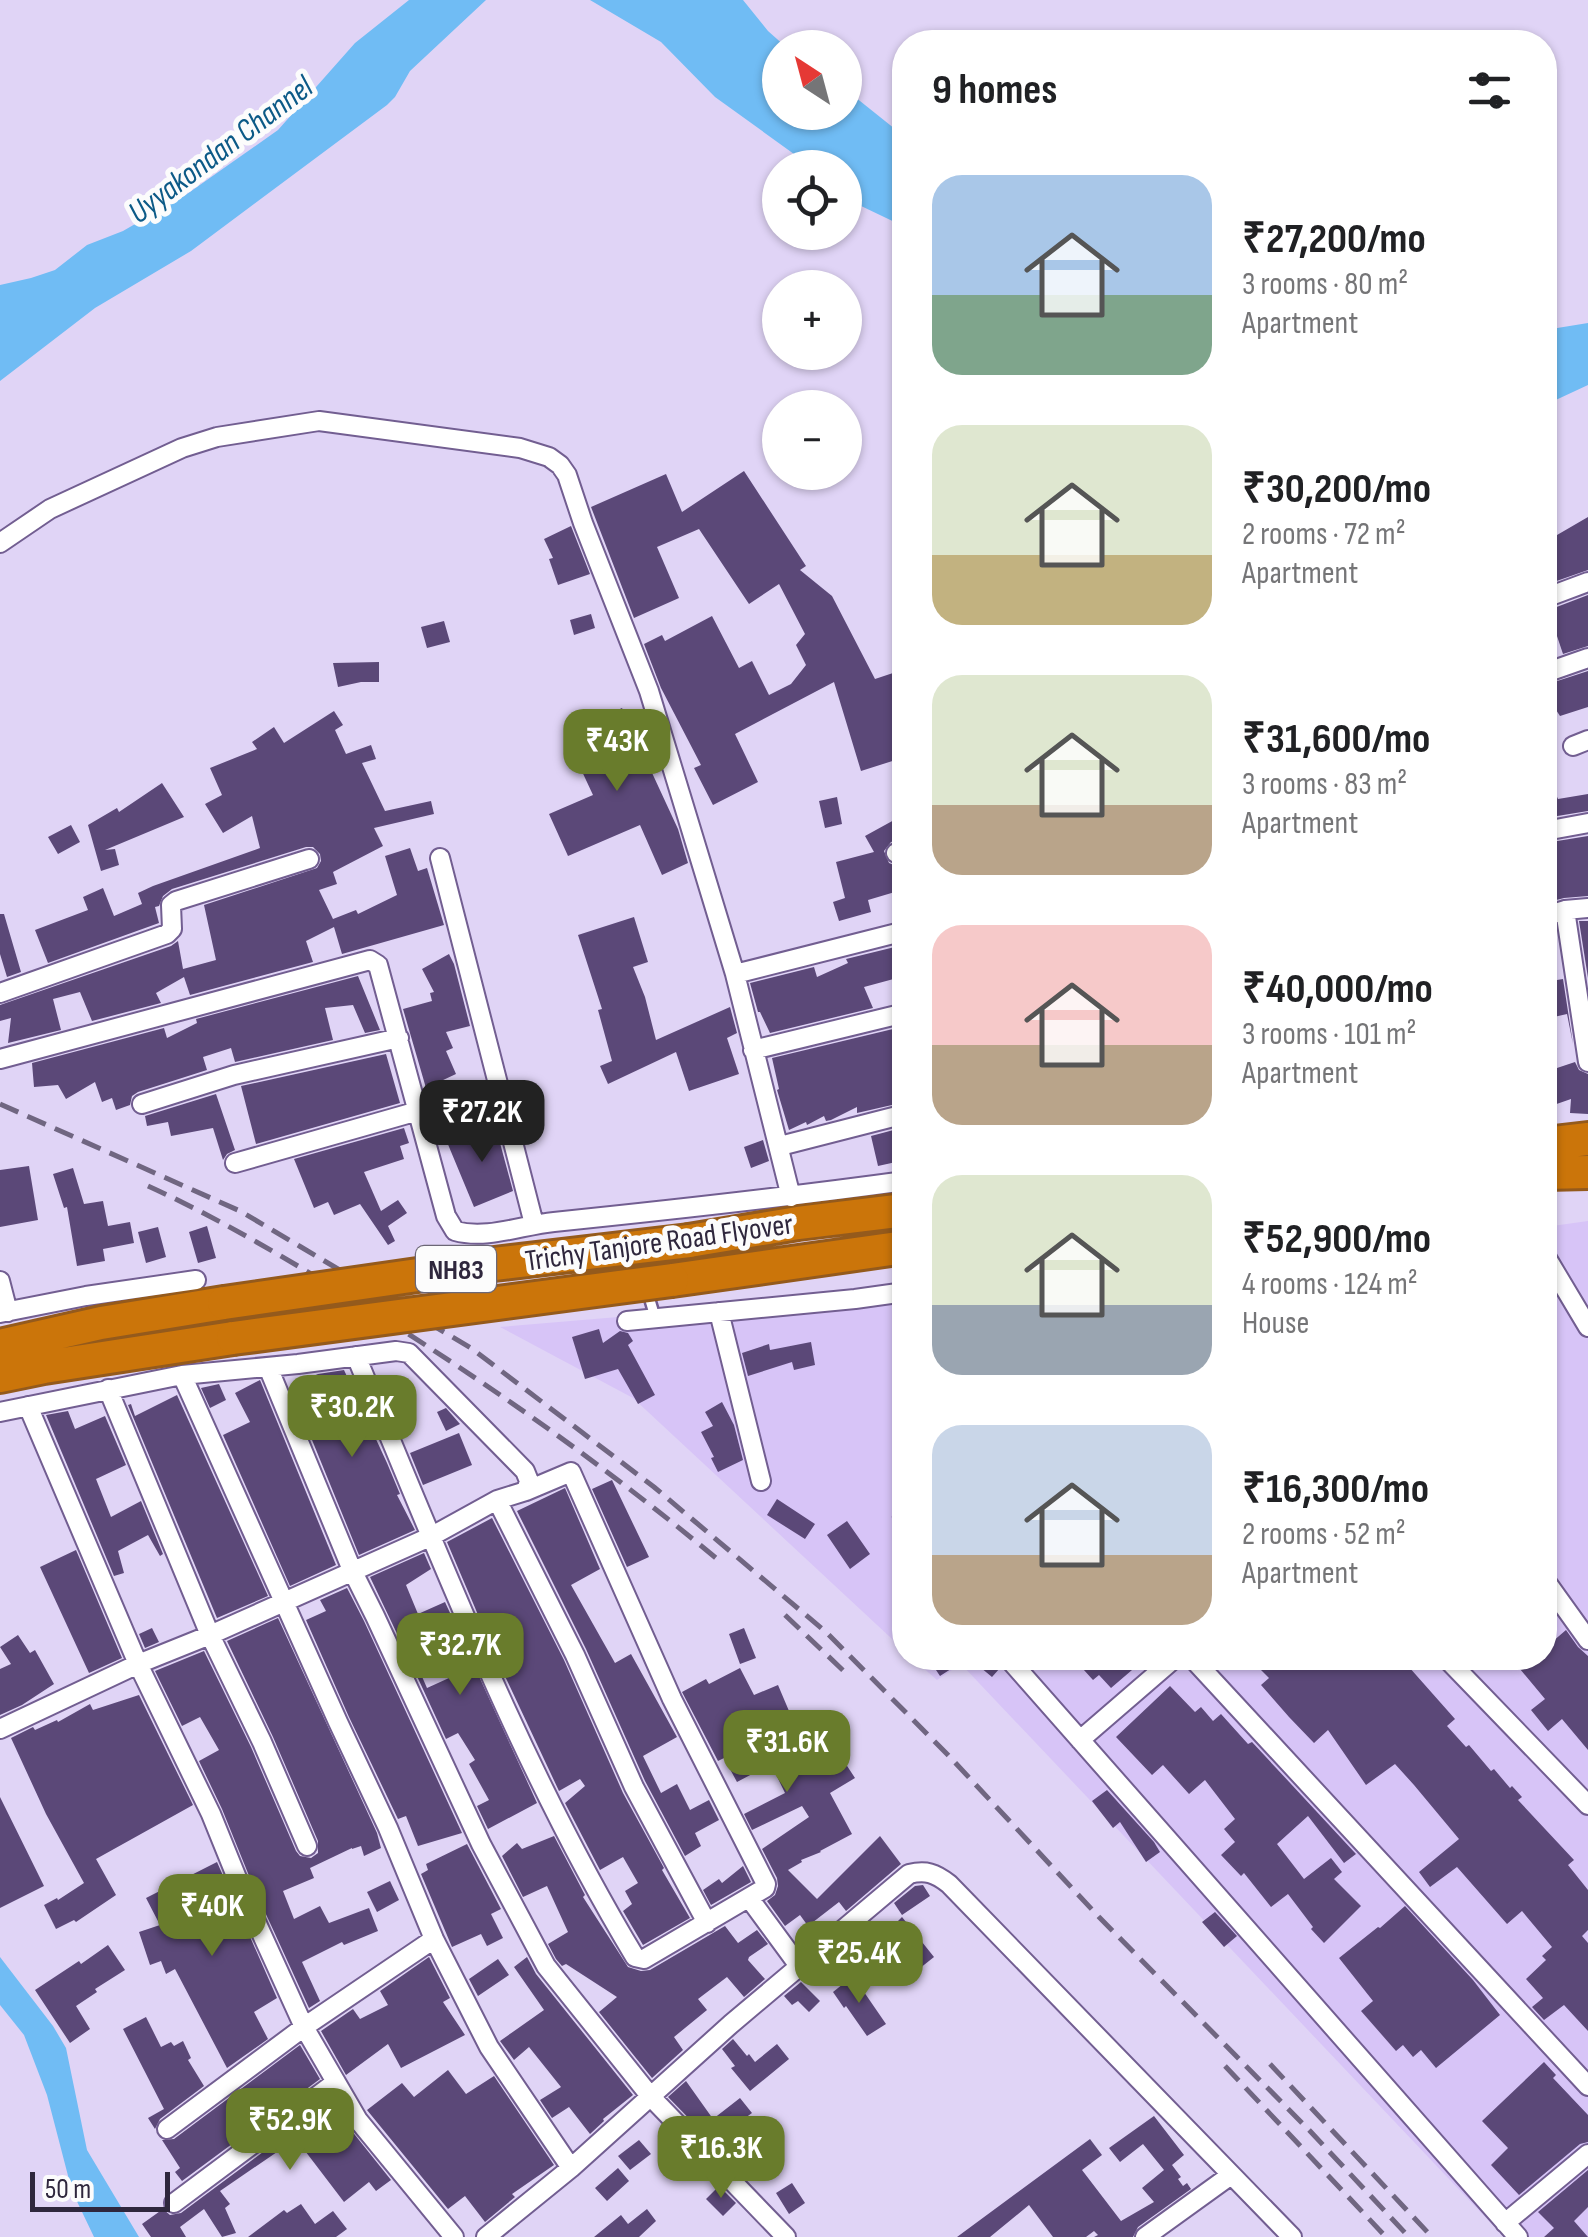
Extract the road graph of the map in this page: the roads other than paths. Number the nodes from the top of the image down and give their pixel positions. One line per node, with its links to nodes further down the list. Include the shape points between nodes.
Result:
1 (0, 543): 15 (street, via 50,509 182,448 234,434 319,421 550,456 567,476 649,691)
2 (1588, 582): 3 (street)
3 (1557, 594)
4 (1588, 658): 5 (street)
5 (1557, 669)
6 (1588, 823): 7 (street)
7 (1557, 829)
8 (310, 858): 16 (street, via 176,901 167,934)
9 (440, 858): 33 (street)
10 (1588, 908): 11 (street)
11 (1565, 910): 12 (street); 14 (street)
12 (1557, 912)
13 (892, 934): 15 (street)
14 (1580, 958): 21 (street)
15 (735, 974): 19 (street)
16 (0, 993)
17 (892, 1016): 19 (street)
18 (398, 1038): 20 (street, via 378,966 370,960); 22 (street, via 234,1075); 23 (street)
19 (753, 1050): 26 (street)
20 (0, 1059)
21 (1588, 1062)
22 (142, 1104)
23 (418, 1111): 27 (street); 33 (street, via 446,1216 456,1231 472,1236)
24 (892, 1117): 26 (street)
25 (1588, 1139): 28 (highway)
26 (780, 1146): 30 (street)
27 (234, 1162)
28 (1557, 1169)
29 (892, 1183): 30 (street)
30 (791, 1197): 32 (street)
31 (892, 1212): 44 (highway, Trichy Tanjore Road Flyover / NH83, bridge, via 224,1303)
32 (624, 1214): 33 (street); 41 (lane)
33 (534, 1224)
34 (892, 1249): 48 (highway, Trichy Tanjore Road Flyover / NH83, bridge)
35 (1557, 1274): 43 (street)
36 (196, 1280): 39 (street)
37 (0, 1281): 39 (street)
38 (892, 1293): 40 (street)
39 (4, 1312)
40 (719, 1312): 41 (street); 52 (street)
41 (655, 1317): 42 (street)
42 (627, 1321)
43 (1588, 1327)
44 (0, 1346)
45 (356, 1356): 46 (street); 53 (street, via 410,1353 525,1471); 55 (street)
46 (268, 1367): 47 (street); 56 (street)
47 (182, 1375): 49 (street); 58 (street)
48 (0, 1376)
49 (108, 1389): 50 (street); 59 (street)
50 (28, 1406): 51 (street); 61 (street)
51 (0, 1412)
52 (761, 1481)
53 (526, 1491): 54 (street); 70 (street, via 571,1472 672,1699 766,1884)
54 (497, 1500): 55 (street); 71 (street, via 634,1787)
55 (432, 1536): 56 (street); 71 (street, via 511,1720 635,1957 644,1959)
56 (352, 1570): 58 (street); 77 (street, via 546,1966)
57 (1557, 1597): 60 (street)
58 (283, 1600): 59 (street); 72 (street)
59 (210, 1635): 61 (street); 69 (street)
60 (1588, 1640)
61 (138, 1664): 66 (street); 74 (street)
62 (1019, 1670): 67 (street)
63 (1161, 1670): 67 (street)
64 (1203, 1670): 76 (street)
65 (1458, 1670): 68 (street)
66 (0, 1729)
67 (1080, 1740): 83 (street)
68 (1588, 1805)
69 (308, 1846)
70 (749, 1898): 71 (street); 73 (street)
71 (708, 1923)
72 (434, 1939): 74 (street); 80 (street, via 489,2047)
73 (799, 1966): 77 (street); 81 (street, via 908,1874 937,1875)
74 (304, 2027): 75 (street); 78 (street)
75 (336, 2082): 82 (street); 84 (street, via 358,2120)
76 (1588, 2086)
77 (651, 2097): 80 (street); 86 (street)
78 (167, 2129)
79 (1588, 2154): 83 (street)
80 (571, 2168): 85 (street)
81 (1231, 2174): 87 (street); 88 (street)
82 (174, 2203)
83 (1511, 2230)
84 (454, 2237)
85 (486, 2237)
86 (786, 2237)
87 (1146, 2237)
88 (1292, 2237)

